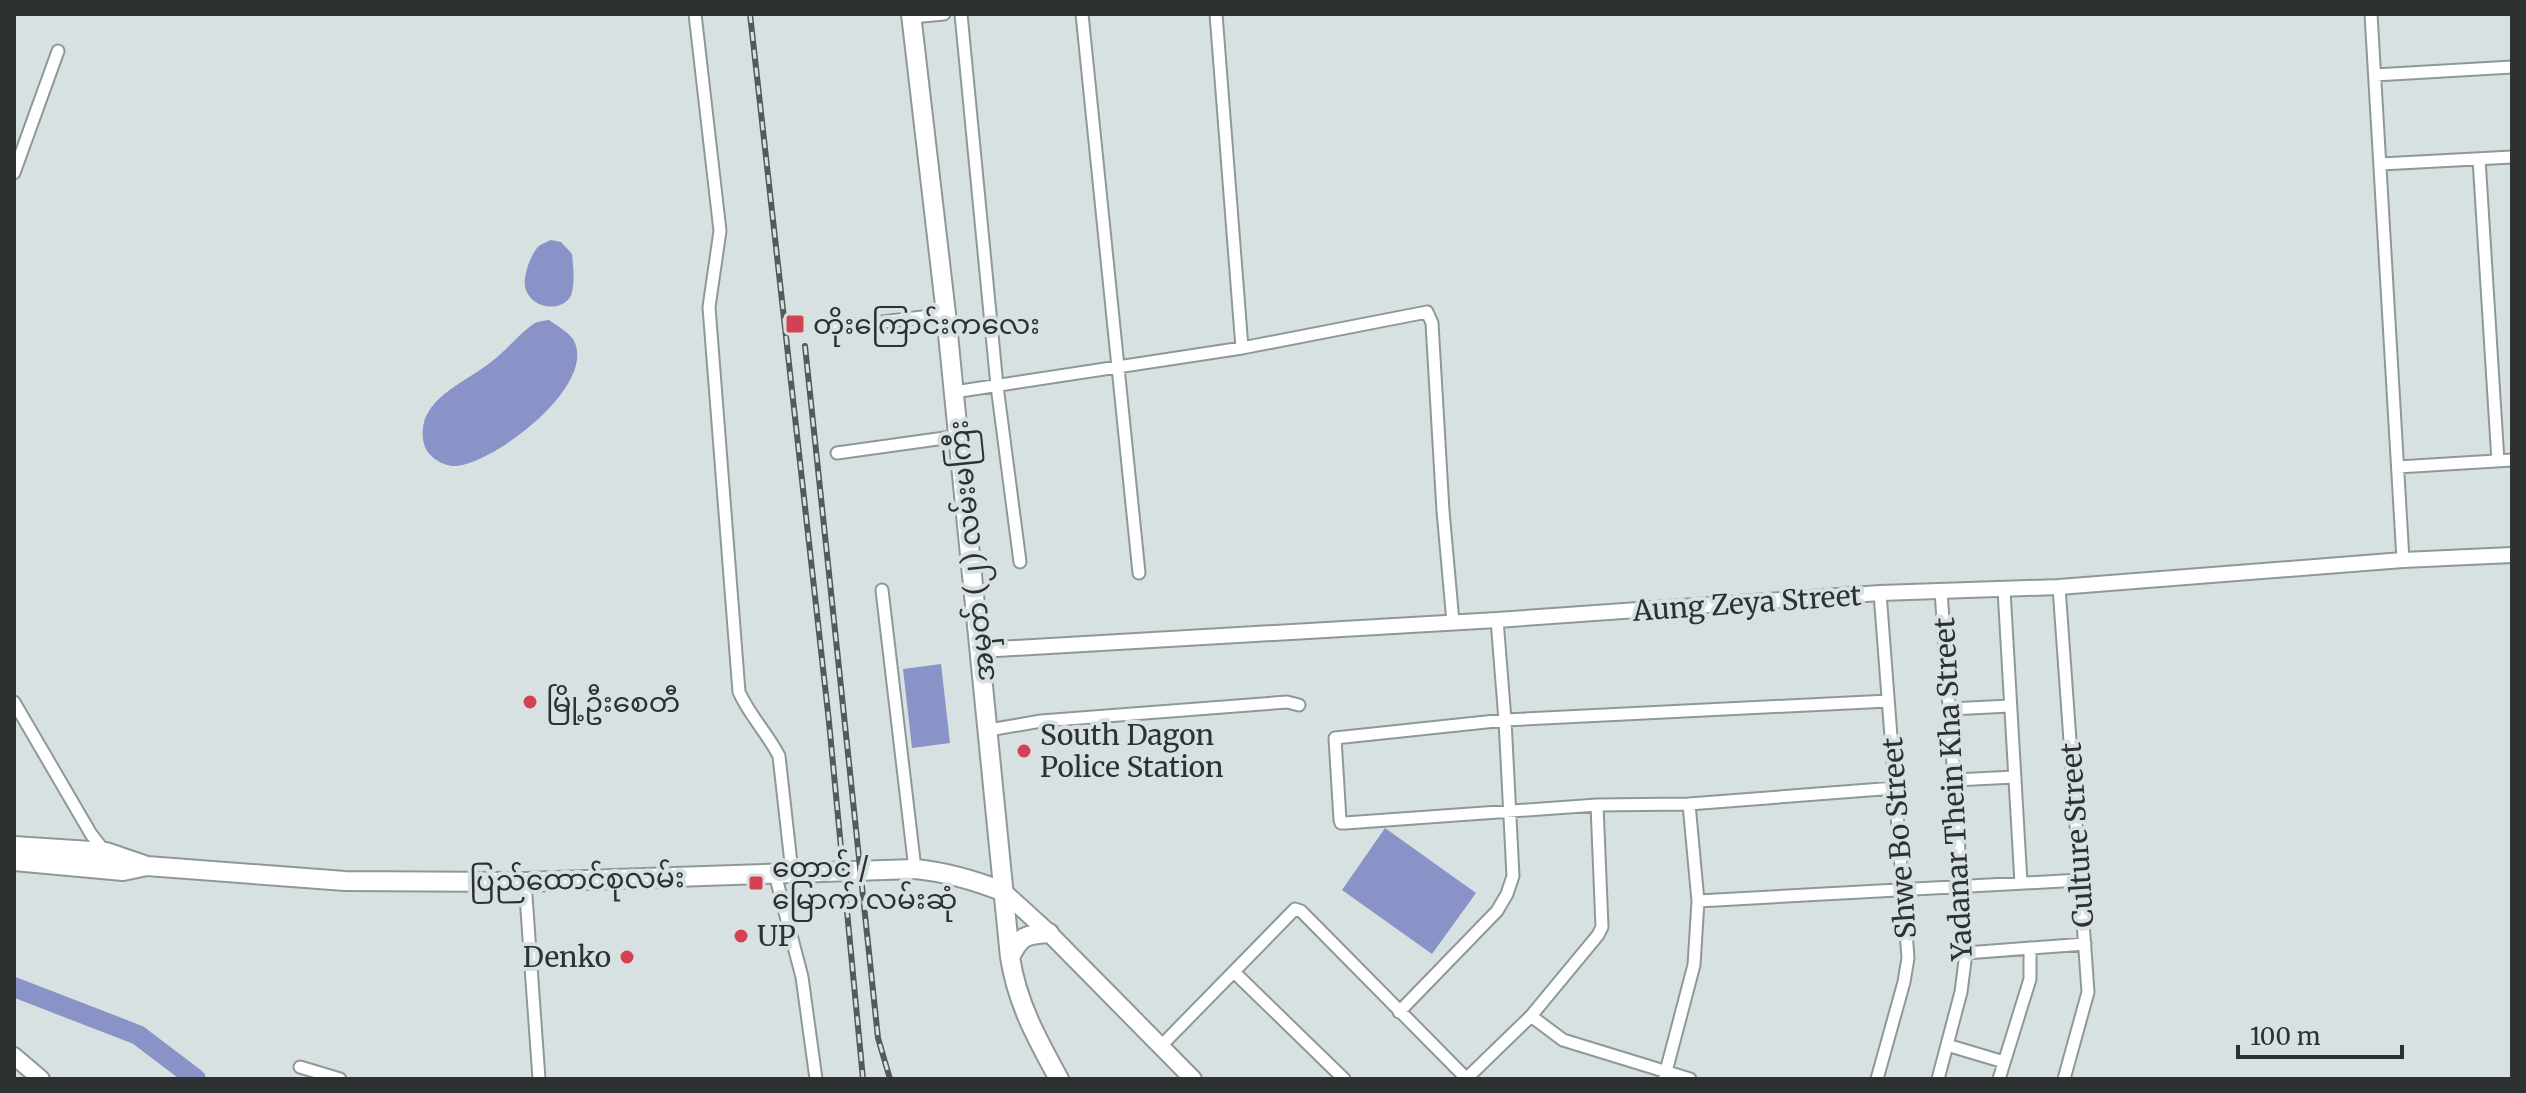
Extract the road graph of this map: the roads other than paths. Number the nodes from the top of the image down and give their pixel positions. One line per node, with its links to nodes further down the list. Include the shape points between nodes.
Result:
1 (695, 14): 56 (street, via 720,231 709,307 739,692 779,756)
2 (944, 14): 7 (street)
3 (961, 14): 19 (street)
4 (1082, 14): 18 (street)
5 (1216, 14): 17 (street)
6 (2371, 14): 10 (street)
7 (911, 16): 15 (main road, အမှတ် (၂) လမ်းမကြီး)
8 (58, 51): 14 (street)
9 (2512, 67): 10 (street)
10 (2375, 75): 13 (street)
11 (2512, 157): 12 (street)
12 (2479, 159): 13 (street); 24 (street)
13 (2381, 164): 25 (street)
14 (14, 173)
15 (946, 314): 16 (street); 20 (main road, အမှတ် (၂) လမ်းမကြီး)
16 (835, 328)
17 (1242, 348): 18 (street); 36 (street, via 1417,313 1431,316)
18 (1117, 367): 19 (street); 29 (street)
19 (997, 386): 20 (street); 28 (street)
20 (954, 392): 21 (main road, အမှတ် (၂) လမ်းမကြီး)
21 (959, 436): 22 (street); 37 (main road, အမှတ် (၂) လမ်းမကြီး)
22 (837, 453)
23 (2512, 460): 24 (street)
24 (2498, 461): 25 (street)
25 (2398, 467): 27 (street)
26 (2512, 555): 27 (street, Aung Zeya Street)
27 (2403, 560): 30 (street, Aung Zeya Street)
28 (1020, 562)
29 (1139, 573)
30 (2059, 587): 32 (street, Aung Zeya Street); 57 (street, Culture Street)
31 (882, 590): 55 (street)
32 (2004, 590): 33 (street, Aung Zeya Street); 41 (street)
33 (1941, 591): 34 (street, Aung Zeya Street); 42 (street, Yadanar Thein Kha Street)
34 (1880, 593): 35 (street, Aung Zeya Street); 38 (street, Shwe Bo Street)
35 (1497, 620): 36 (street, Aung Zeya Street); 43 (street)
36 (1453, 622): 37 (street, Aung Zeya Street)
37 (981, 650): 44 (main road, အမှတ် (၂) လမ်းမကြီး)
38 (1888, 701): 43 (street); 47 (street, Shwe Bo Street)
39 (14, 702): 52 (street)
40 (1299, 705): 44 (street, via 1041,721)
41 (2010, 706): 42 (street); 45 (street)
42 (1950, 709): 46 (street, Yadanar Thein Kha Street)
43 (1505, 720): 50 (street); 50 (street, via 1335,738 1340,820)
44 (989, 730): 62 (main road, အမှတ် (၂) လမ်းမကြီး)
45 (2014, 777): 46 (street); 59 (street)
46 (1955, 780): 60 (street, Yadanar Thein Kha Street)
47 (1895, 788): 48 (street); 61 (street, Shwe Bo Street)
48 (1689, 804): 49 (street); 63 (street)
49 (1597, 805): 50 (street); 71 (street, via 1602,927)
50 (1511, 811): 70 (street, via 1513,876 1507,894 1497,911)
51 (14, 846): 52 (main road, ပြည်ထောင်စုလမ်း)
52 (106, 852): 54 (main road, ပြည်ထောင်စုလမ်း)
53 (14, 861): 54 (main road, ပြည်ထောင်စုလမ်း, via 123,871)
54 (147, 866): 58 (main road, ပြည်ထောင်စုလမ်း, via 345,881)
55 (915, 869): 56 (main road, ပြည်ထောင်စုလမ်း); 62 (main road, ပြည်ထောင်စုလမ်း, via 946,872)
56 (783, 873): 58 (main road, ပြည်ထောင်စုလမ်း); 81 (street)
57 (2080, 880): 59 (street); 65 (street, Culture Street)
58 (525, 882): 80 (street)
59 (2021, 883): 60 (street)
60 (1962, 886): 61 (street); 67 (street, Yadanar Thein Kha Street)
61 (1903, 888): 63 (street); 87 (street, Shwe Bo Street, via 1908,958)
62 (1004, 892): 64 (main road); 68 (main road, အမှတ် (၂) လမ်းမကြီး)
63 (1698, 901): 77 (street, via 1694,965)
64 (1049, 933): 68 (main road, via 1024,936); 73 (main road)
65 (2085, 944): 66 (street); 90 (street, Culture Street, via 2088,992)
66 (2030, 948): 67 (street); 75 (street, via 2030,979)
67 (1966, 953): 72 (street, Yadanar Thein Kha Street)
68 (1010, 957): 82 (main road, အမှတ် (၂) လမ်းမကြီး, via 1021,1003)
69 (1234, 972): 70 (street, via 1295,909); 73 (street); 84 (street)
70 (1399, 1012): 85 (street)
71 (1531, 1016): 77 (street, via 1563,1040); 85 (street)
72 (1947, 1045): 75 (street); 88 (street, Yadanar Thein Kha Street)
73 (1160, 1047): 83 (main road)
74 (14, 1056): 78 (main road)
75 (2004, 1062): 89 (street)
76 (300, 1067): 79 (street)
77 (1665, 1076): 86 (street)
78 (41, 1079)
79 (340, 1079)
80 (539, 1079)
81 (816, 1079)
82 (1059, 1079)
83 (1193, 1079)
84 (1344, 1079)
85 (1467, 1079)
86 (1690, 1079)
87 (1877, 1079)
88 (1938, 1079)
89 (1999, 1079)
90 (2064, 1079)

